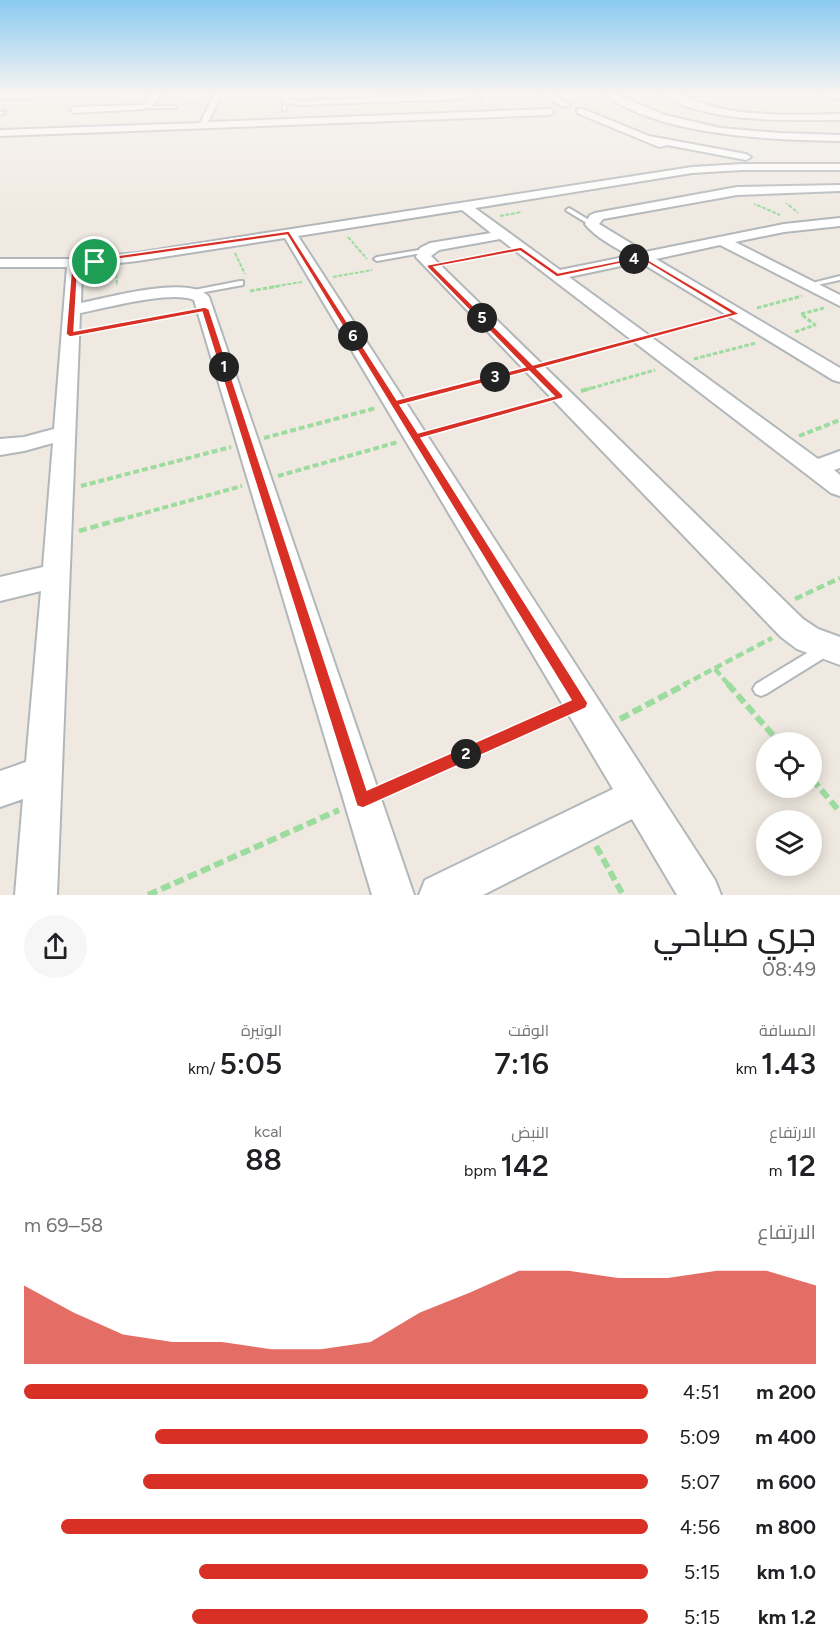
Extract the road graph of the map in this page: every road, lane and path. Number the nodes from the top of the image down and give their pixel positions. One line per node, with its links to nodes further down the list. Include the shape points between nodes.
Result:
1 (624, 135): 6 (street)
2 (637, 135): 5 (street)
3 (761, 135): 4 (street)
4 (840, 138)
5 (649, 140): 7 (street); 9 (street)
6 (667, 154)
7 (786, 161): 8 (street); 9 (street)
8 (840, 161)
9 (706, 162): 25 (street, via 683,161 136,246 69,252)
10 (840, 167): 14 (street, via 702,169)
11 (840, 188): 12 (street)
12 (769, 189): 13 (street); 19 (path)
13 (728, 192): 17 (street, via 600,216); 19 (path)
14 (463, 205): 18 (street); 21 (street)
15 (569, 210): 17 (lane)
16 (840, 222): 19 (street)
17 (592, 224): 26 (street)
18 (338, 225): 20 (street); 32 (path)
19 (807, 225): 22 (street)
20 (289, 233): 23 (street); 35 (street)
21 (502, 235): 24 (street); 27 (street, via 435,246)
22 (722, 241): 26 (street); 37 (street)
23 (230, 242): 28 (street); 38 (path)
24 (521, 249): 27 (path); 33 (street)
25 (0, 251)
26 (642, 257): 33 (street); 43 (street)
27 (428, 258): 29 (lane); 48 (street)
28 (116, 259): 31 (street); 41 (path)
29 (376, 259)
30 (0, 263): 31 (street)
31 (75, 263): 44 (street)
32 (375, 269)
33 (557, 275): 46 (street)
34 (840, 278): 37 (lane)
35 (318, 279): 38 (path); 51 (street)
36 (240, 284): 40 (lane)
37 (814, 288): 42 (street); 43 (path)
38 (252, 291): 39 (path)
39 (242, 292)
40 (199, 300): 41 (street, via 174,291); 44 (path); 55 (street)
41 (117, 302): 44 (street)
42 (835, 304): 45 (path, via 800,314 814,327)
43 (736, 314): 45 (street); 46 (path)
44 (71, 322): 53 (street)
45 (776, 337): 47 (path); 49 (street)
46 (641, 339): 47 (street); 48 (path)
47 (676, 364): 50 (path); 56 (street)
48 (531, 368): 50 (street); 51 (path)
49 (840, 376)
50 (560, 397): 54 (path); 67 (street)
51 (395, 404): 54 (street); 55 (path)
52 (840, 420): 56 (path)
53 (64, 433): 57 (street); 62 (street)
54 (416, 437): 60 (path); 72 (street)
55 (248, 442): 60 (street); 62 (path)
56 (780, 442): 59 (street)
57 (0, 447)
58 (840, 459): 59 (street)
59 (816, 469): 61 (street)
60 (260, 481): 63 (path); 79 (street)
61 (840, 487)
62 (61, 492): 63 (street)
63 (58, 537): 64 (street)
64 (56, 575): 66 (street); 75 (street)
65 (840, 578): 67 (path)
66 (0, 589)
67 (773, 609): 68 (street)
68 (792, 628): 69 (street); 70 (path)
69 (833, 650): 71 (lane)
70 (715, 669): 73 (path); 74 (path)
71 (761, 689)
72 (581, 703): 73 (street); 79 (path)
73 (598, 730): 78 (street)
74 (770, 732)
75 (44, 774): 76 (street); 82 (street)
76 (0, 789)
77 (822, 791): 80 (path)
78 (638, 796): 81 (street); 87 (street)
79 (363, 800): 83 (path); 84 (street)
80 (840, 812)
81 (583, 823): 85 (street); 86 (path)
82 (36, 895)
83 (148, 895)
84 (393, 895)
85 (440, 895)
86 (623, 895)
87 (700, 895)

